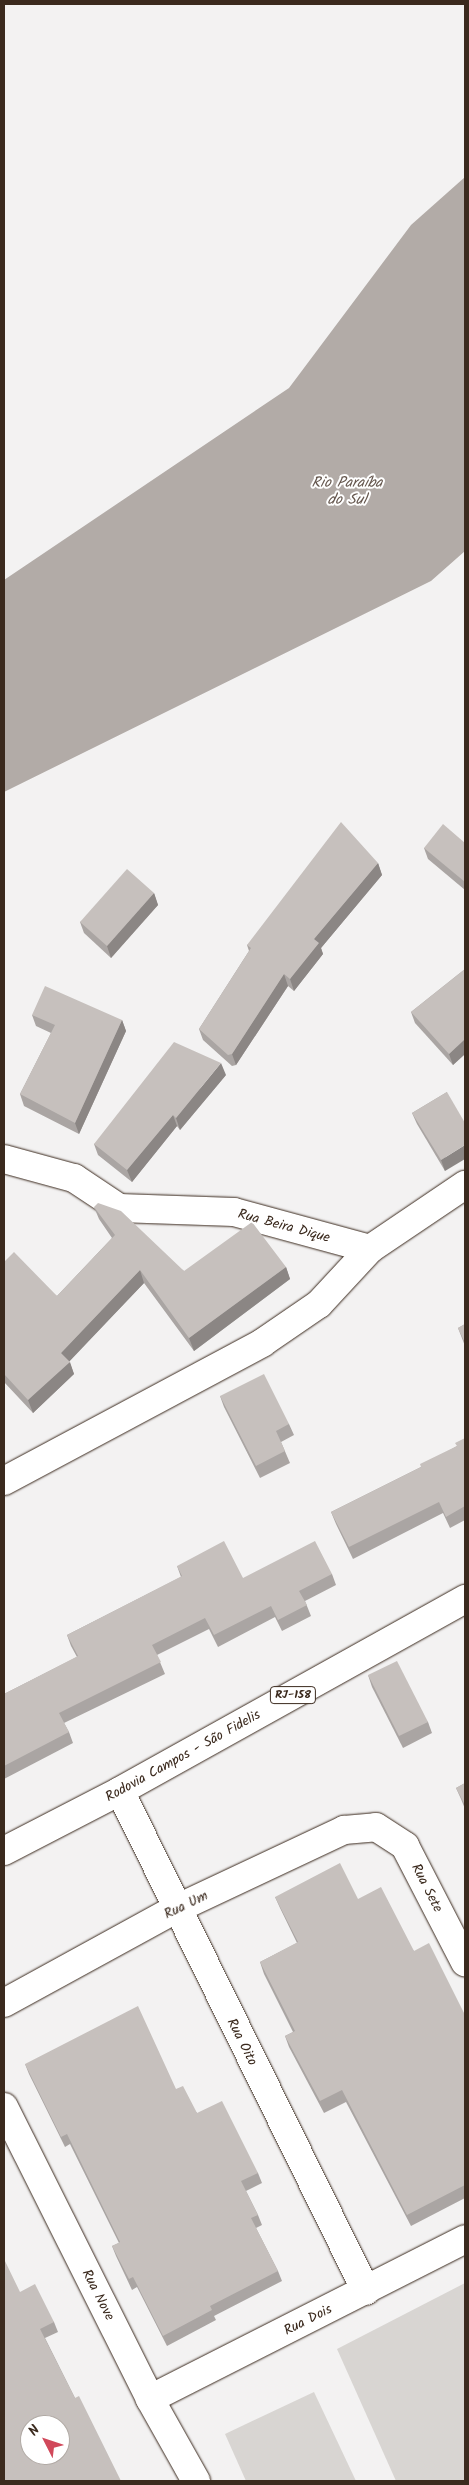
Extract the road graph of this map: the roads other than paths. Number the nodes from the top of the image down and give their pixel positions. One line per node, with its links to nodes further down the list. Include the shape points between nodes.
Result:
1 (4, 1159): 3 (street, Rua Beira Dique, via 74,1178 119,1208 234,1212)
2 (465, 1185): 3 (street)
3 (370, 1249): 4 (street, via 319,1304 262,1343)
4 (4, 1480)
5 (465, 1599): 6 (street, Rodovia Campos - São Fidelis / RJ-158)
6 (120, 1791): 8 (street, Rodovia Campos - São Fidelis / RJ-158); 9 (street, Rua Oito)
7 (376, 1827): 9 (street, Rua Um, via 344,1830); 10 (street, Rua Sete, via 405,1846)
8 (4, 1851)
9 (176, 1909): 11 (street, Rua Um); 14 (street, Rua Oito)
10 (465, 1962)
11 (4, 2003)
12 (4, 2107): 15 (street, Rua Nove)
13 (465, 2239): 14 (street, Rua Dois)
14 (366, 2291): 15 (street, Rua Dois)
15 (150, 2400): 16 (street, Rua Nove)
16 (196, 2481)

